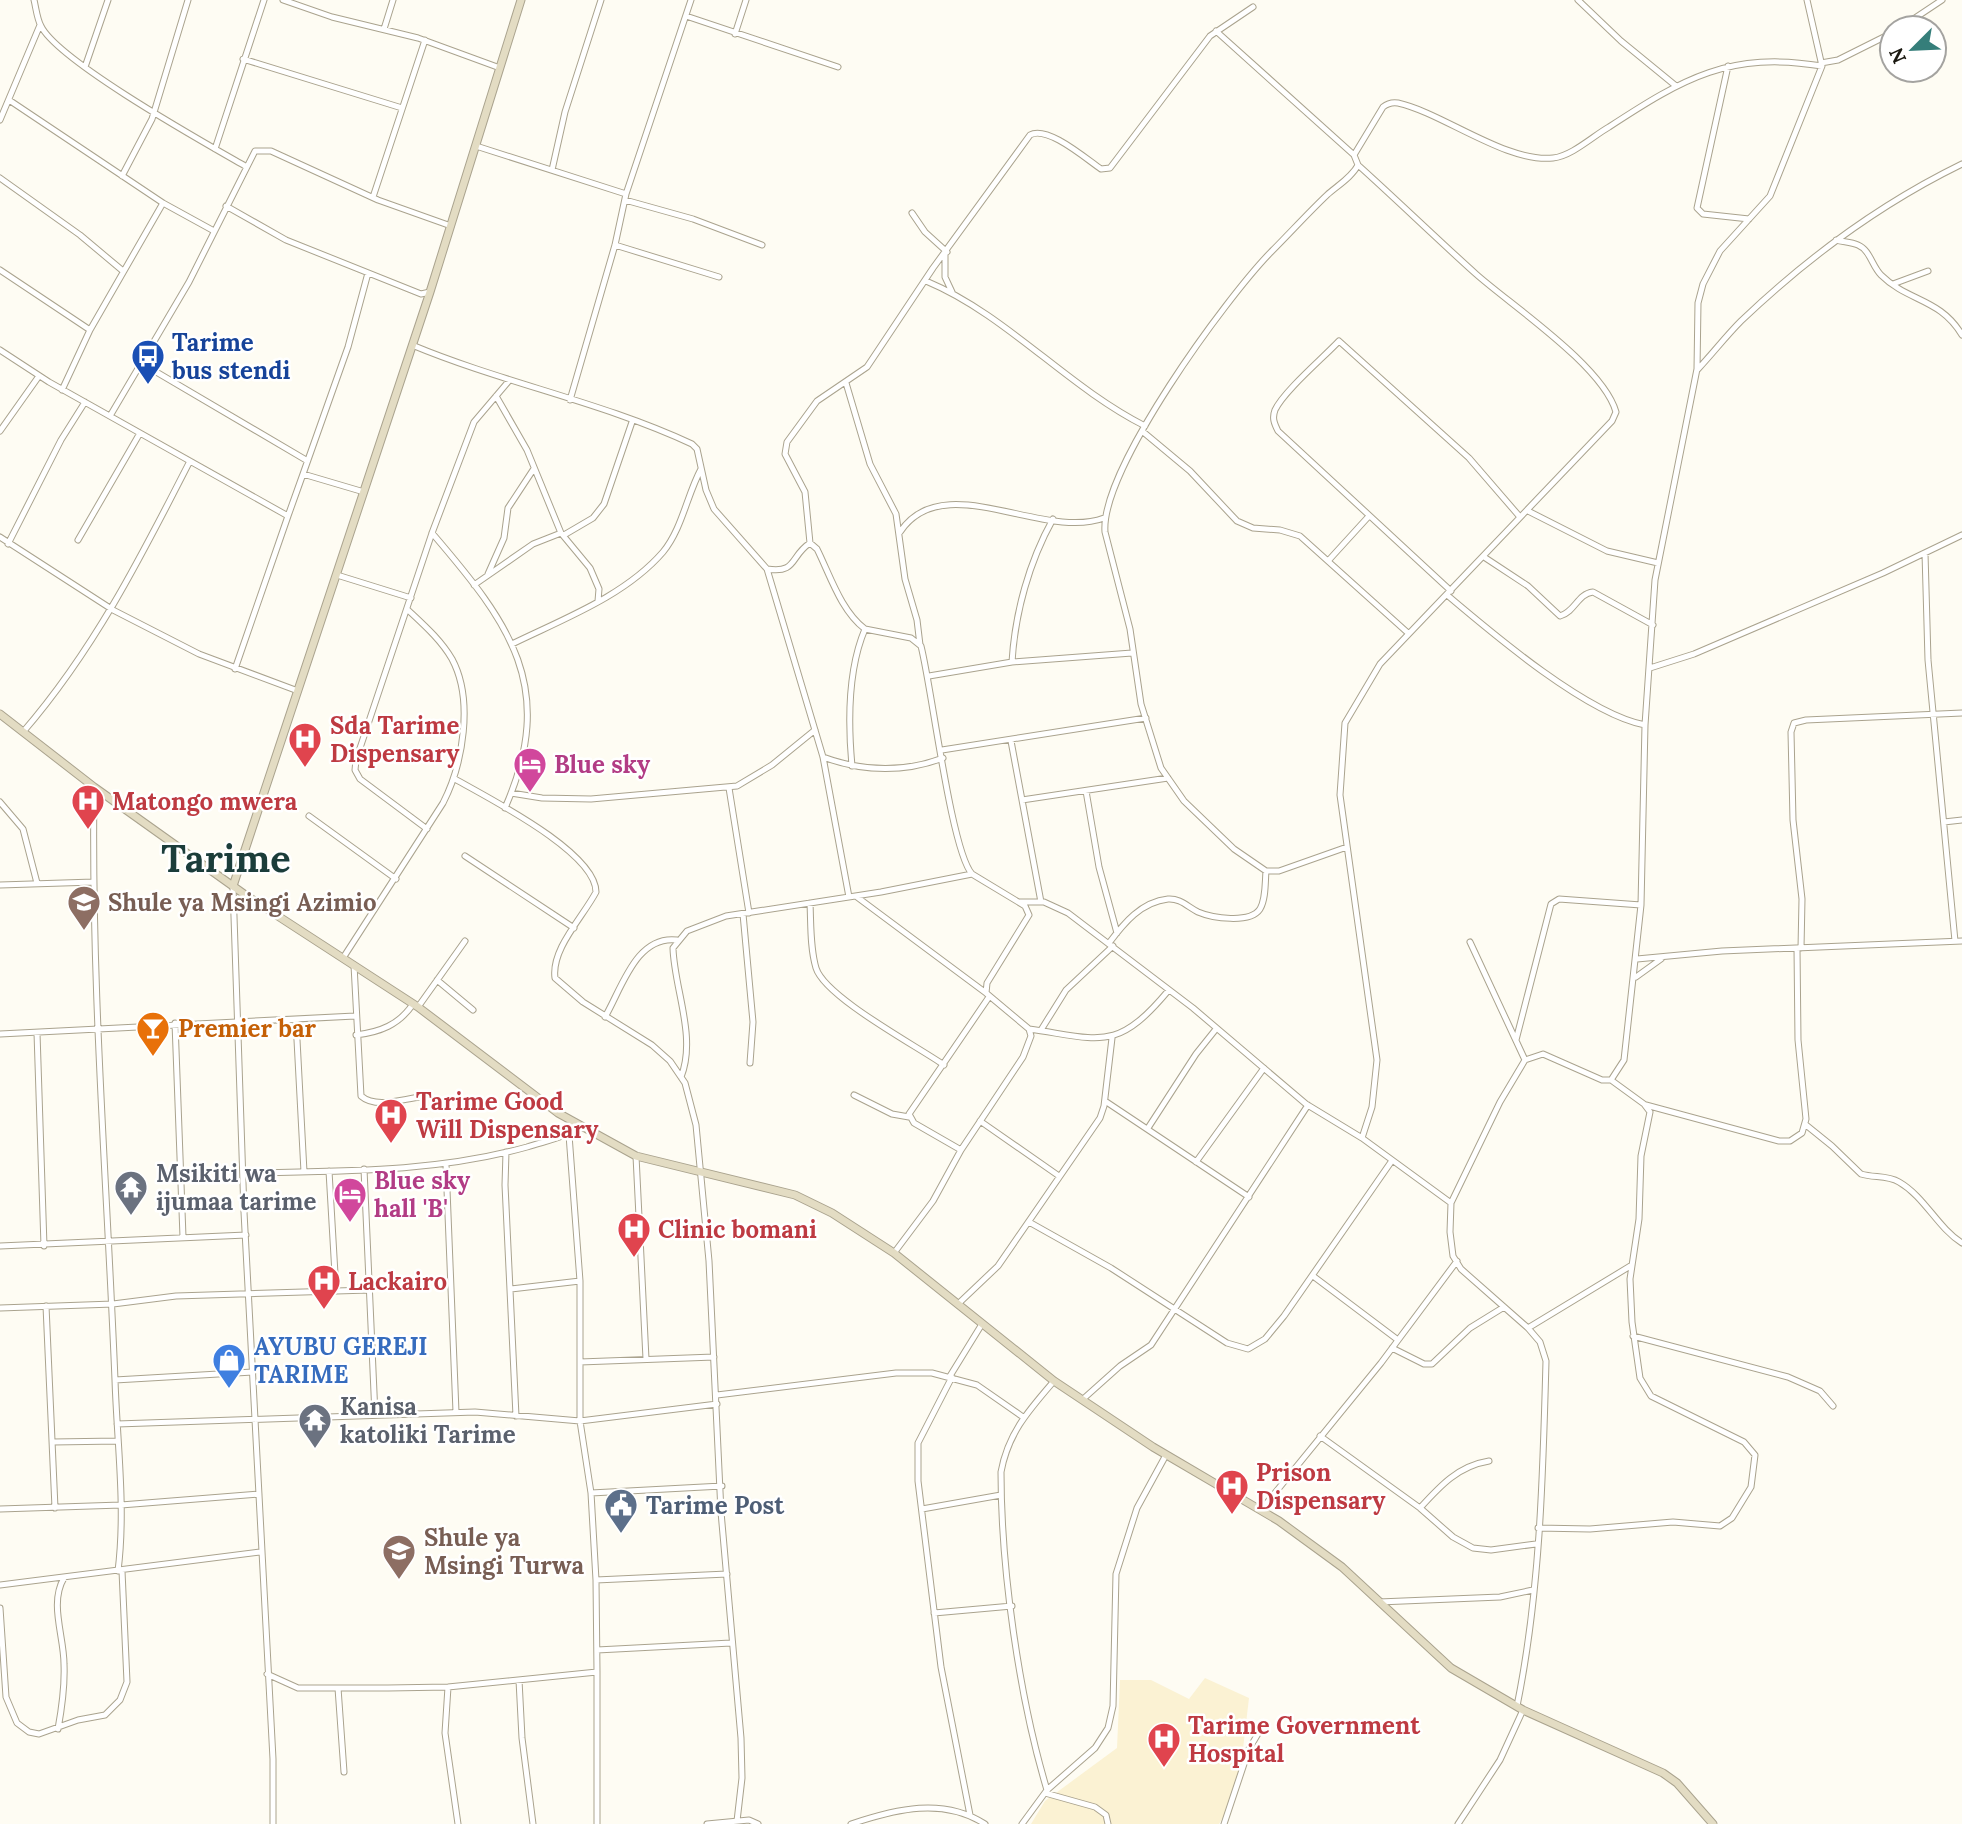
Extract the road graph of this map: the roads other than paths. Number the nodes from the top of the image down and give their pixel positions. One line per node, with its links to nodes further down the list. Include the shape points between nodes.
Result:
1 (34, 0): 17 (street)
2 (108, 0): 26 (street)
3 (188, 0): 32 (street)
4 (264, 0): 23 (street)
5 (283, 0): 18 (street, via 332,18)
6 (393, 0): 18 (street)
7 (521, 0): 28 (main road)
8 (601, 0): 40 (street, via 565,112)
9 (691, 0): 16 (street)
10 (746, 0): 20 (street)
11 (1578, 0): 29 (street)
12 (1807, 0): 24 (street)
13 (1942, 0): 15 (street)
14 (1253, 8): 19 (street)
15 (1921, 14)
16 (686, 16): 20 (street); 44 (street)
17 (40, 25): 26 (street, via 60,49); 30 (street)
18 (384, 29): 21 (street)
19 (1216, 31): 36 (street); 54 (street, via 1110,169 1101,169 1047,133 1036,131)
20 (735, 34): 27 (street)
21 (425, 40): 28 (street); 31 (street)
22 (1878, 40): 24 (street)
23 (243, 59): 31 (street); 35 (street)
24 (1822, 64): 25 (street, via 1771,60); 48 (street, via 1770,196)
25 (1728, 66): 29 (street); 48 (street, via 1697,208 1703,214)
26 (85, 67): 32 (street)
27 (838, 67)
28 (500, 68): 34 (main road)
29 (1676, 86): 36 (street, via 1556,158 1524,154 1394,102 1383,107)
30 (9, 100): 33 (street); 41 (street)
31 (402, 108): 43 (street)
32 (155, 111): 35 (street); 41 (street)
33 (0, 120)
34 (475, 146): 40 (street); 49 (main road)
35 (215, 149): 39 (street)
36 (1354, 155): 38 (street)
37 (1962, 164): 51 (street, via 1890,202)
38 (1358, 165): 79 (street, via 1243,282); 88 (street, via 1479,276 1568,349 1614,406 1612,421)
39 (245, 166): 43 (street, via 255,151 271,151); 46 (street)
40 (552, 170): 44 (street)
41 (122, 176): 45 (street)
42 (0, 178): 56 (street)
43 (373, 197): 49 (street)
44 (625, 197): 52 (street); 53 (street)
45 (163, 203): 50 (street); 56 (street)
46 (226, 206): 50 (street); 58 (street, via 286,240)
47 (912, 213): 54 (street)
48 (1749, 219): 69 (street, via 1720,251 1703,284 1698,303)
49 (451, 226): 62 (main road)
50 (214, 231): 68 (street)
51 (1836, 240): 61 (street, via 1864,249); 69 (street, via 1740,323)
52 (615, 245): 59 (street); 75 (street)
53 (762, 245)
54 (946, 254): 60 (street); 63 (street, via 945,277)
55 (0, 270): 64 (street)
56 (123, 271): 64 (street)
57 (1928, 271): 61 (street)
58 (368, 273): 62 (street, via 421,294); 82 (street, via 348,347)
59 (719, 277)
60 (926, 281): 63 (street); 72 (street, via 867,367)
61 (1893, 284): 65 (street, via 1940,309)
62 (430, 292): 66 (main road)
63 (952, 292): 79 (street)
64 (90, 330): 73 (street)
65 (1962, 335)
66 (412, 345): 71 (street); 87 (main road)
67 (0, 349): 70 (street)
68 (141, 363): 77 (street); 82 (street)
69 (1698, 369): 105 (street)
70 (39, 376): 73 (street); 80 (street)
71 (508, 382): 74 (street); 75 (street)
72 (846, 383): 95 (street, via 870,464 886,491); 100 (street, via 817,401 785,449 805,492)
73 (62, 390): 76 (street)
74 (496, 396): 85 (street, via 527,450); 94 (street, via 474,422)
75 (570, 400): 78 (street)
76 (85, 402): 77 (street); 101 (street)
77 (110, 416): 81 (street)
78 (632, 422): 84 (street, via 692,444); 96 (street, via 604,504 593,518)
79 (1143, 428): 92 (street, via 1117,478); 104 (street, via 1237,521 1300,536)
80 (0, 430)
81 (139, 433): 83 (street); 99 (street)
82 (306, 460): 86 (street)
83 (190, 461): 89 (street); 113 (street)
84 (701, 467): 106 (street, via 714,509); 112 (street, via 663,551)
85 (533, 470): 96 (street); 107 (street, via 509,508 504,538)
86 (303, 474): 87 (street); 89 (street)
87 (365, 492): 108 (main road)
88 (1528, 511): 91 (street); 105 (street, via 1592,545)
89 (288, 516): 123 (street)
90 (1369, 516): 91 (street, via 1283,437 1273,419 1276,409 1339,341 1469,458); 104 (street); 110 (street)
91 (1520, 517): 103 (street)
92 (1104, 518): 93 (street, via 1079,524); 120 (street)
93 (1053, 519): 95 (street, via 964,505 934,505 911,516); 121 (street, via 1028,578)
94 (432, 533): 109 (street); 111 (street)
95 (899, 533): 119 (street)
96 (563, 534): 107 (street, via 533,544); 112 (street, via 590,568 599,589)
97 (1962, 535): 102 (street)
98 (0, 537): 101 (street)
99 (78, 540)
100 (810, 543): 106 (street, via 789,568); 116 (street, via 847,609)
101 (8, 544): 113 (street)
102 (1925, 553): 122 (street); 126 (street)
103 (1484, 556): 110 (street); 115 (street, via 1528,586 1560,616 1571,612 1582,595 1593,592)
104 (1328, 561): 117 (street)
105 (1658, 563): 115 (street)
106 (767, 569): 131 (street)
107 (488, 574): 109 (street)
108 (337, 575): 111 (street); 125 (main road)
109 (474, 584): 118 (street)
110 (1449, 593): 117 (street); 130 (street, via 1516,652 1553,677 1614,715)
111 (411, 598): 114 (street)
112 (598, 601): 118 (street)
113 (113, 610): 123 (street); 132 (street)
114 (408, 610): 139 (street, via 453,661 464,718); 150 (street, via 355,770 372,789)
115 (1653, 625): 122 (street)
116 (865, 629): 119 (street, via 911,638); 137 (street, via 852,698)
117 (1408, 633): 151 (street, via 1380,664 1345,723 1340,795)
118 (512, 644): 143 (street, via 524,673 528,719 526,750)
119 (920, 645): 124 (street)
120 (1132, 653): 121 (street); 129 (street)
121 (1012, 662): 124 (street)
122 (1650, 668): 130 (street)
123 (235, 669): 125 (street)
124 (929, 676): 134 (street)
125 (298, 691): 159 (main road)
126 (1934, 713): 127 (street); 149 (street); 174 (street, via 1806,720 1791,727 1793,820 1802,899)
127 (1962, 713)
128 (0, 714): 132 (main road)
129 (1146, 718): 133 (street); 138 (street)
130 (1645, 725): 164 (street)
131 (815, 730): 135 (street); 141 (street, via 746,783)
132 (23, 732): 140 (main road)
133 (1011, 741): 134 (street); 144 (street)
134 (942, 750): 136 (street)
135 (823, 757): 137 (street); 160 (street)
136 (943, 758): 137 (street, via 909,769); 154 (street, via 954,819)
137 (852, 766)
138 (1168, 778): 142 (street); 153 (street, via 1207,824)
139 (455, 779): 146 (street); 150 (street)
140 (94, 788): 156 (street); 159 (main road)
141 (729, 788): 143 (street, via 591,799); 165 (street)
142 (1086, 791): 144 (street); 167 (street, via 1099,867)
143 (511, 793): 146 (street)
144 (1022, 800): 162 (street)
145 (0, 802): 157 (street, via 23,830)
146 (505, 808): 166 (street, via 539,828 592,874 596,892)
147 (309, 816): 155 (street)
148 (1962, 820): 149 (street)
149 (1944, 822): 170 (street)
150 (427, 829): 155 (street)
151 (1347, 847): 153 (street, via 1279,871); 216 (street, via 1377,1060 1372,1107)
152 (465, 856): 166 (street)
153 (1266, 871): 167 (street, via 1262,903 1252,915 1206,915 1168,900 1141,908)
154 (972, 874): 160 (street); 161 (street)
155 (396, 879): 175 (street)
156 (94, 882): 157 (street); 190 (street)
157 (37, 883): 158 (street)
158 (0, 885)
159 (233, 886): 175 (main road); 188 (street)
160 (852, 897): 163 (street); 182 (street)
161 (1019, 902): 162 (street); 182 (street, via 1029,915 987,983)
162 (1041, 902): 173 (street, via 1068,913)
163 (810, 903): 165 (street); 201 (street, via 821,978 844,1000)
164 (1642, 905): 176 (street); 198 (street, via 1559,899 1551,904)
165 (746, 913): 168 (street, via 708,921); 200 (street, via 753,1022)
166 (574, 928): 186 (street, via 554,969 555,978)
167 (1117, 933): 173 (street)
168 (677, 940): 186 (street, via 658,940 643,951); 203 (street, via 673,962 686,1059)
169 (465, 941): 180 (street)
170 (1955, 941): 171 (street); 174 (street)
171 (1962, 941)
172 (1470, 942): 198 (street)
173 (1111, 945): 181 (street); 193 (street, via 1066,990)
174 (1799, 948): 177 (street); 212 (street, via 1796,997)
175 (343, 958): 178 (main road)
176 (1637, 959): 177 (street); 179 (street)
177 (1661, 959): 179 (street)
178 (354, 965): 183 (main road); 185 (street)
179 (1636, 977): 204 (street, via 1624,1060)
180 (437, 980): 183 (street); 184 (street)
181 (1168, 991): 192 (street); 197 (street, via 1134,1027)
182 (988, 995): 191 (street); 201 (street)
183 (415, 1006): 196 (street, via 383,1031); 213 (main road)
184 (473, 1010)
185 (355, 1016): 187 (street); 196 (street)
186 (605, 1017): 203 (street, via 652,1045)
187 (296, 1021): 188 (street); 226 (street)
188 (236, 1022): 189 (street); 227 (street)
189 (175, 1023): 190 (street); 233 (street)
190 (99, 1029): 194 (street); 234 (street)
191 (1029, 1029): 193 (street); 211 (street, via 1023,1057)
192 (1216, 1029): 202 (street); 214 (street)
193 (1041, 1030): 197 (street)
194 (37, 1033): 195 (street); 237 (street)
195 (0, 1034)
196 (356, 1035): 206 (street, via 361,1096 379,1103)
197 (1112, 1038): 207 (street)
198 (1516, 1040): 199 (street)
199 (1525, 1060): 204 (street, via 1543,1054); 230 (street)
200 (750, 1063)
201 (944, 1065): 210 (street)
202 (1264, 1068): 208 (street); 220 (street)
203 (681, 1077): 224 (street, via 696,1125)
204 (1611, 1080): 209 (street)
205 (854, 1096): 210 (street)
206 (421, 1097)
207 (1105, 1101): 214 (street); 228 (street, via 1100,1118)
208 (1308, 1105): 216 (street); 229 (street)
209 (1646, 1105): 212 (street, via 1779,1141 1796,1139); 240 (street, via 1650,1114 1641,1156)
210 (909, 1117): 217 (street)
211 (980, 1121): 217 (street); 228 (street)
212 (1805, 1125): 235 (street, via 1861,1174 1899,1181 1947,1234)
213 (582, 1128): 215 (street); 219 (main road)
214 (1147, 1128): 220 (street)
215 (569, 1135): 218 (street); 242 (street)
216 (1362, 1139): 221 (street)
217 (961, 1150): 238 (street, via 933,1201)
218 (506, 1152): 222 (street); 243 (street)
219 (636, 1157): 224 (main road); 259 (street)
220 (1196, 1162): 229 (street)
221 (1391, 1162): 230 (street); 241 (street)
222 (446, 1165): 223 (street); 269 (street)
223 (364, 1170): 225 (street); 244 (street)
224 (701, 1170): 238 (main road, via 795,1195); 258 (street)
225 (329, 1171): 226 (street); 245 (street)
226 (304, 1172): 227 (street)
227 (243, 1173): 232 (street)
228 (1059, 1176): 231 (street)
229 (1249, 1197): 252 (street)
230 (1451, 1203): 239 (street, via 1450,1232)
231 (1029, 1222): 248 (street, via 998,1266); 252 (street)
232 (246, 1235): 233 (street); 246 (street)
233 (183, 1237): 234 (street)
234 (109, 1243): 237 (street); 247 (street)
235 (1962, 1243)
236 (0, 1246): 237 (street)
237 (44, 1246)
238 (894, 1253): 248 (main road)
239 (1457, 1261): 250 (street); 256 (street)
240 (1632, 1265): 254 (street); 255 (street)
241 (1313, 1276): 252 (street, via 1265,1339 1248,1349 1227,1343); 256 (street)
242 (580, 1281): 243 (street); 260 (street)
243 (512, 1289): 271 (street)
244 (369, 1290): 245 (street); 270 (street)
245 (337, 1292): 246 (street)
246 (250, 1295): 247 (street, via 176,1296); 261 (street)
247 (113, 1304): 249 (street); 263 (street)
248 (958, 1304): 253 (main road)
249 (46, 1306): 251 (street); 278 (street)
250 (1504, 1307): 254 (street); 257 (street, via 1470,1328 1432,1364)
251 (0, 1308)
252 (1175, 1311): 266 (street, via 1151,1345)
253 (982, 1324): 262 (street); 264 (main road)
254 (1528, 1328): 291 (street, via 1540,1342 1546,1361)
255 (1633, 1336): 268 (street, via 1788,1377 1820,1391); 291 (street, via 1640,1378 1651,1396 1751,1448 1755,1468 1747,1495 1732,1518 1720,1526 1674,1522)
256 (1398, 1340): 257 (street)
257 (1392, 1348): 276 (street)
258 (714, 1357): 259 (street); 265 (street)
259 (646, 1359): 260 (street)
260 (580, 1362): 274 (street)
261 (253, 1372): 263 (street); 273 (street)
262 (951, 1376): 265 (street, via 896,1373); 272 (street, via 977,1385); 289 (street, via 918,1443)
263 (115, 1380): 275 (street)
264 (1054, 1381): 266 (main road); 272 (street)
265 (717, 1395): 267 (street)
266 (1082, 1399): 279 (main road)
267 (717, 1404): 274 (street); 281 (street)
268 (1833, 1406)
269 (456, 1412): 270 (street); 271 (street)
270 (375, 1415): 273 (street)
271 (516, 1416): 274 (street)
272 (1023, 1417): 284 (street, via 1005,1449)
273 (256, 1419): 275 (street); 283 (street)
274 (580, 1421): 282 (street)
275 (117, 1424): 277 (street)
276 (1320, 1436): 288 (street); 290 (street)
277 (118, 1441): 278 (street); 285 (street)
278 (53, 1442): 287 (street)
279 (1166, 1455): 290 (main road); 316 (street, via 1137,1508 1116,1574 1108,1728 1095,1748)
280 (1489, 1461): 288 (street, via 1450,1476)
281 (722, 1486): 282 (street); 295 (street)
282 (591, 1493): 297 (street)
283 (259, 1494): 285 (street); 293 (street)
284 (1001, 1495): 289 (street); 302 (street)
285 (121, 1505): 287 (street); 294 (street)
286 (0, 1508): 287 (street)
287 (55, 1508)
288 (1420, 1508): 292 (street, via 1440,1528 1473,1548)
289 (922, 1509): 304 (street)
290 (1261, 1510): 301 (main road, via 1342,1567)
291 (1538, 1528): 292 (street)
292 (1536, 1544): 299 (street)
293 (260, 1552): 294 (street); 308 (street)
294 (120, 1571): 296 (street); 314 (street, via 127,1656 123,1691 105,1715)
295 (727, 1574): 297 (street); 305 (street)
296 (64, 1578): 298 (street); 314 (street, via 57,1595 64,1661)
297 (596, 1580): 306 (street)
298 (0, 1585): 300 (street)
299 (1532, 1590): 301 (street, via 1500,1598); 312 (street)
300 (0, 1595)
301 (1379, 1602): 312 (main road, via 1451,1668)
302 (1012, 1606): 304 (street); 316 (street)
303 (0, 1608): 314 (street, via 11,1712 29,1732)
304 (934, 1613): 317 (street)
305 (731, 1643): 306 (street); 318 (street, via 741,1738)
306 (597, 1650): 307 (street)
307 (597, 1672): 309 (street); 323 (street)
308 (268, 1674): 311 (street, via 298,1688); 320 (street)
309 (519, 1680): 310 (street); 322 (street)
310 (448, 1687): 311 (street); 321 (street, via 445,1733)
311 (338, 1688): 315 (street)
312 (1520, 1708): 330 (street, via 1500,1760); 331 (main road, via 1663,1773 1678,1783)
313 (1262, 1727): 329 (street, via 1249,1749)
314 (58, 1729)
315 (344, 1772)
316 (1046, 1791): 327 (street); 328 (street, via 1095,1807 1106,1815)
317 (970, 1815): 319 (street); 326 (street, via 933,1806)
318 (737, 1821): 324 (street); 325 (street)
319 (983, 1823)
320 (273, 1824)
321 (458, 1824)
322 (533, 1824)
323 (597, 1824)
324 (707, 1824)
325 (758, 1824)
326 (851, 1824)
327 (1022, 1824)
328 (1108, 1824)
329 (1224, 1824)
330 (1458, 1824)
331 (1713, 1824)

